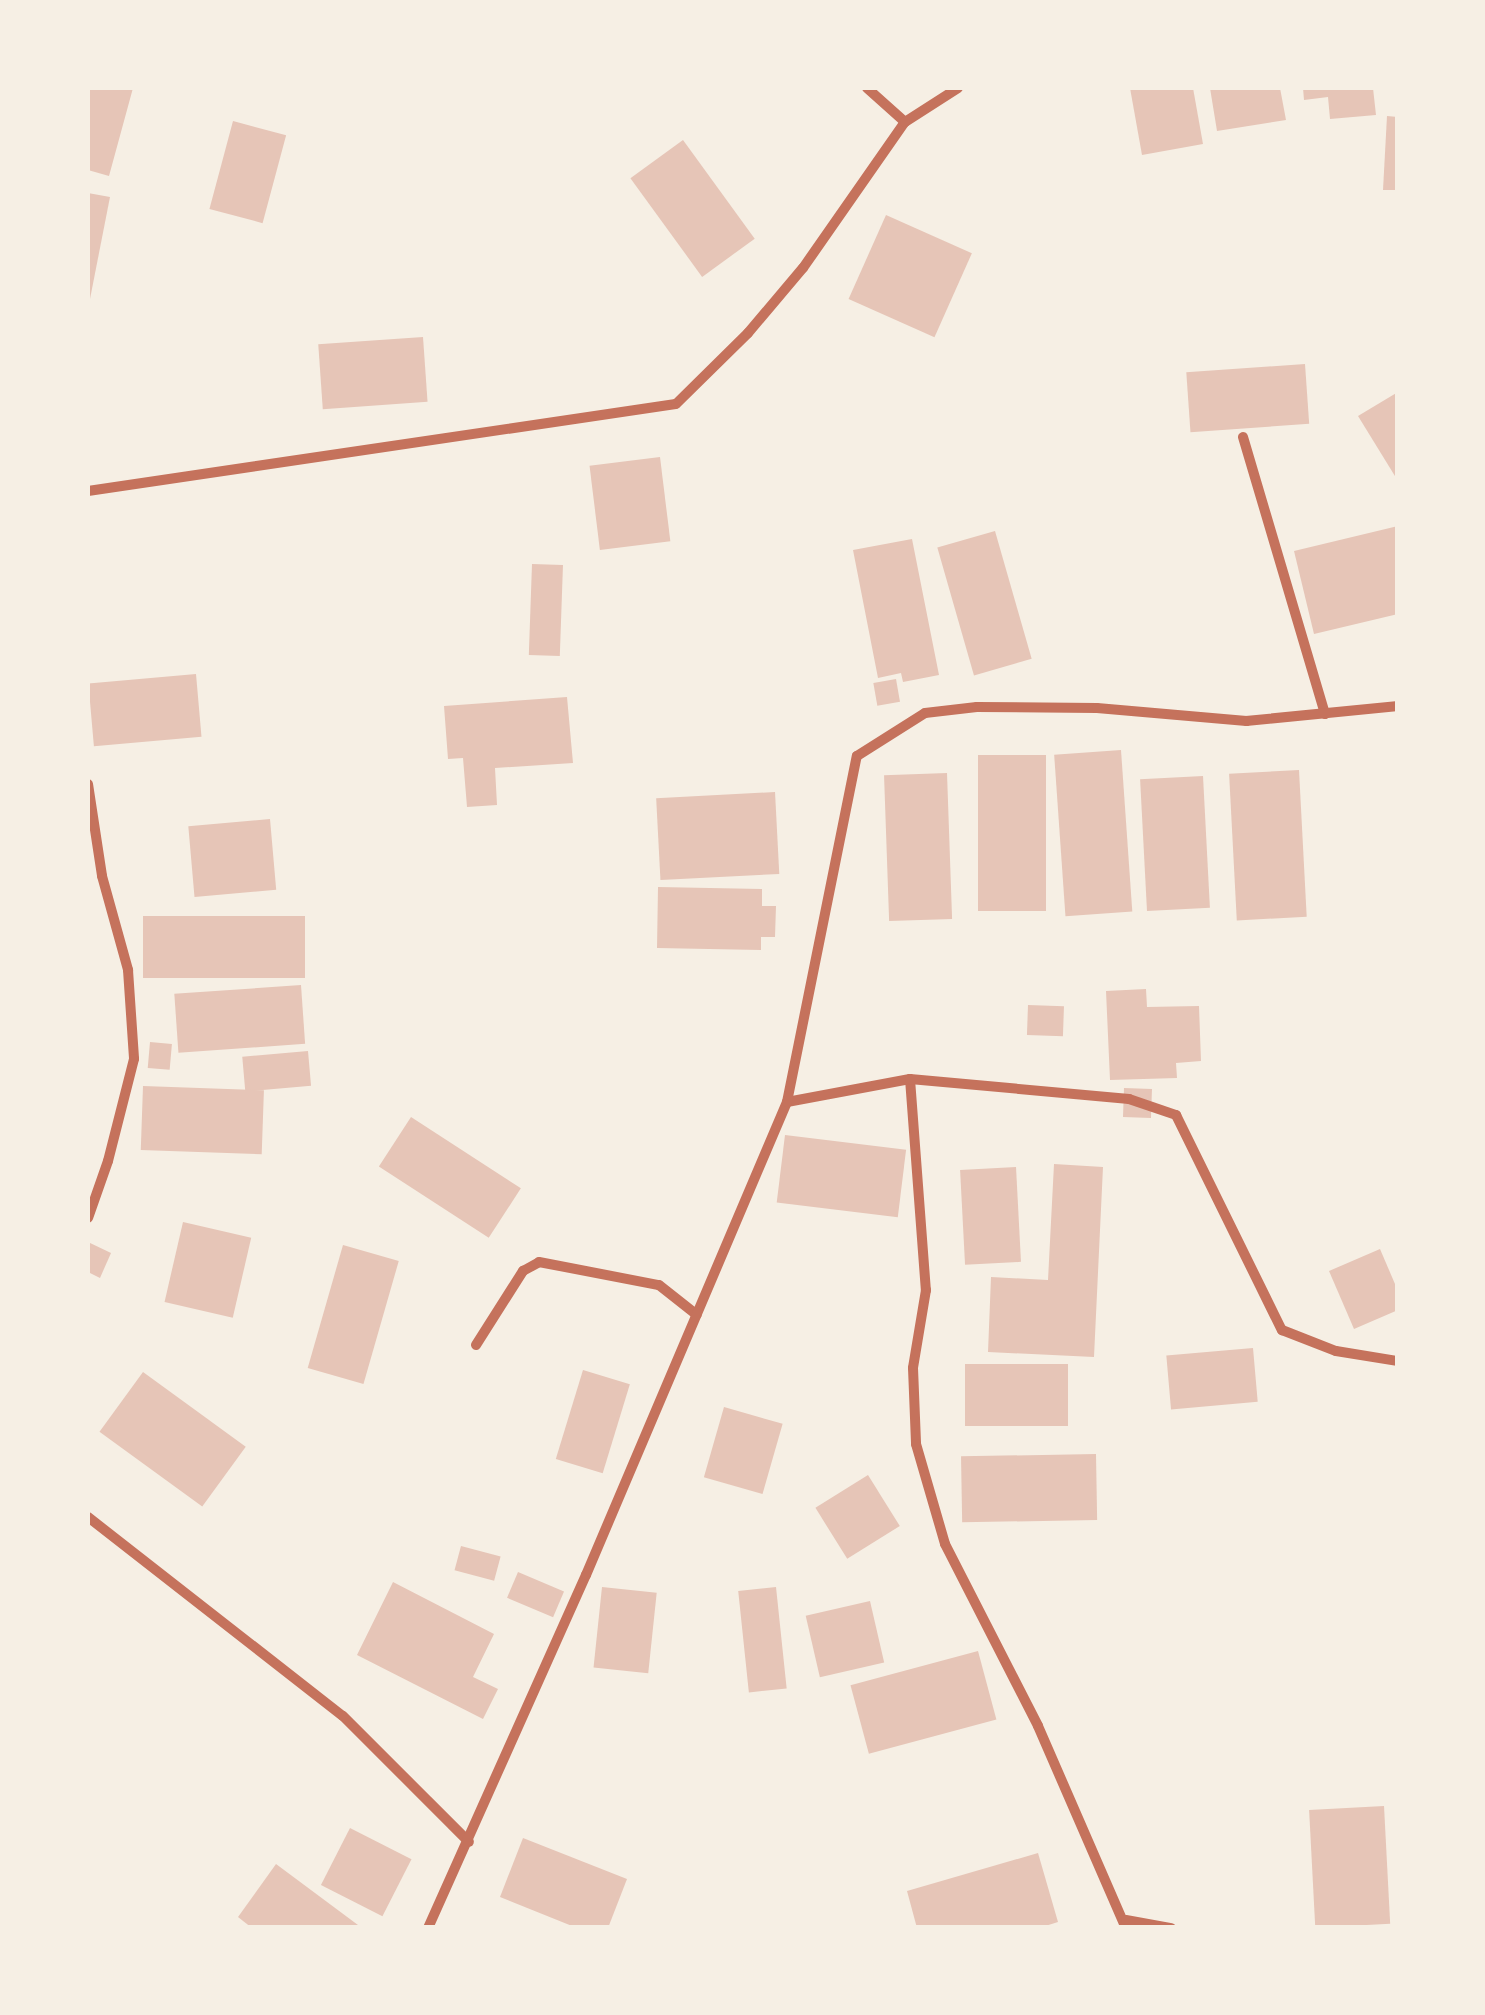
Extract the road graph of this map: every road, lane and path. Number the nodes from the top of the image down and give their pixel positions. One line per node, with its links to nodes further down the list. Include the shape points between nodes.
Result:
1 (867, 88): 3 (street)
2 (958, 88): 3 (street)
3 (905, 122): 5 (street, via 803,268 676,404)
4 (1243, 438): 7 (street)
5 (88, 491)
6 (1398, 706): 7 (street)
7 (1325, 714): 10 (street, via 1246,721 1097,708 977,707 924,713 857,756)
8 (88, 784): 11 (street, via 102,876 128,970 134,1058)
9 (910, 1079): 10 (street); 14 (street, via 1129,1099 1176,1115 1282,1330 1336,1351); 17 (street, via 926,1290 913,1368 916,1444 945,1544 1038,1726)
10 (786, 1102): 12 (street)
11 (88, 1218)
12 (697, 1316): 13 (street, via 659,1285 539,1262 523,1270); 16 (street)
13 (476, 1344)
14 (1398, 1361)
15 (88, 1517): 16 (street, via 342,1716)
16 (469, 1842): 18 (street)
17 (1126, 1924): 19 (street)
18 (428, 1928)
19 (1171, 1928)

